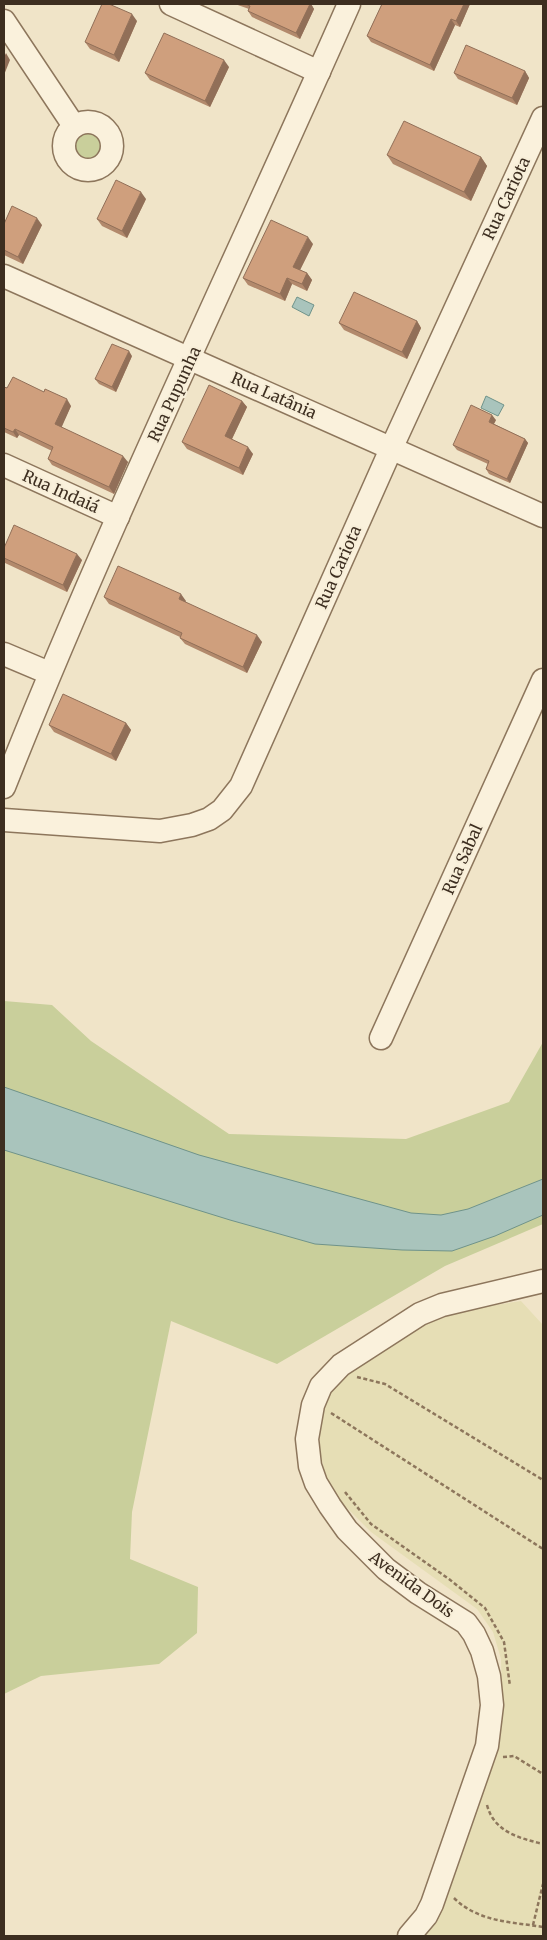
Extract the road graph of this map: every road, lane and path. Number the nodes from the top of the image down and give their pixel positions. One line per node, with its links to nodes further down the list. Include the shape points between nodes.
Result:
1 (170, 4): 4 (street)
2 (349, 4): 4 (street, Rua Pupunha)
3 (4, 21): 6 (street)
4 (319, 72): 8 (street, Rua Pupunha)
5 (543, 118): 9 (street, Rua Cariota)
6 (74, 126)
7 (4, 276): 8 (street, Rua Latânia)
8 (190, 357): 9 (street, Rua Latânia); 12 (street, Rua Pupunha)
9 (391, 448): 11 (street, Rua Latânia); 17 (street, Rua Cariota, via 241,786 222,810 192,825 160,831)
10 (4, 465): 12 (street, Rua Indaiá)
11 (543, 516)
12 (118, 517): 14 (street, Rua Pupunha)
13 (4, 654): 14 (street)
14 (49, 673): 16 (street, Rua Pupunha)
15 (543, 680): 18 (street, Rua Sabal)
16 (4, 787)
17 (4, 820)
18 (381, 1038)
19 (543, 1281): 34 (street, Avenida Dois, via 442,1305 420,1314 342,1365 321,1386 313,1405 307,1438 310,1466 330,1506 347,1530 386,1569 418,1594 466,1623 482,1651 489,1676 492,1705 487,1746 432,1904)
20 (349, 1378): 22 (path, via 385,1384)
21 (327, 1419): 24 (path, via 328,1411)
22 (543, 1480)
23 (343, 1490): 25 (path, via 371,1524 485,1608 504,1642)
24 (543, 1548)
25 (510, 1691)
26 (498, 1761): 27 (path, via 502,1755 514,1756)
27 (543, 1774)
28 (486, 1800): 29 (path, via 495,1822 503,1831)
29 (543, 1844)
30 (543, 1884): 32 (path)
31 (451, 1891): 32 (path, via 462,1905 481,1917)
32 (533, 1925): 33 (path)
33 (543, 1927)
34 (409, 1936)

